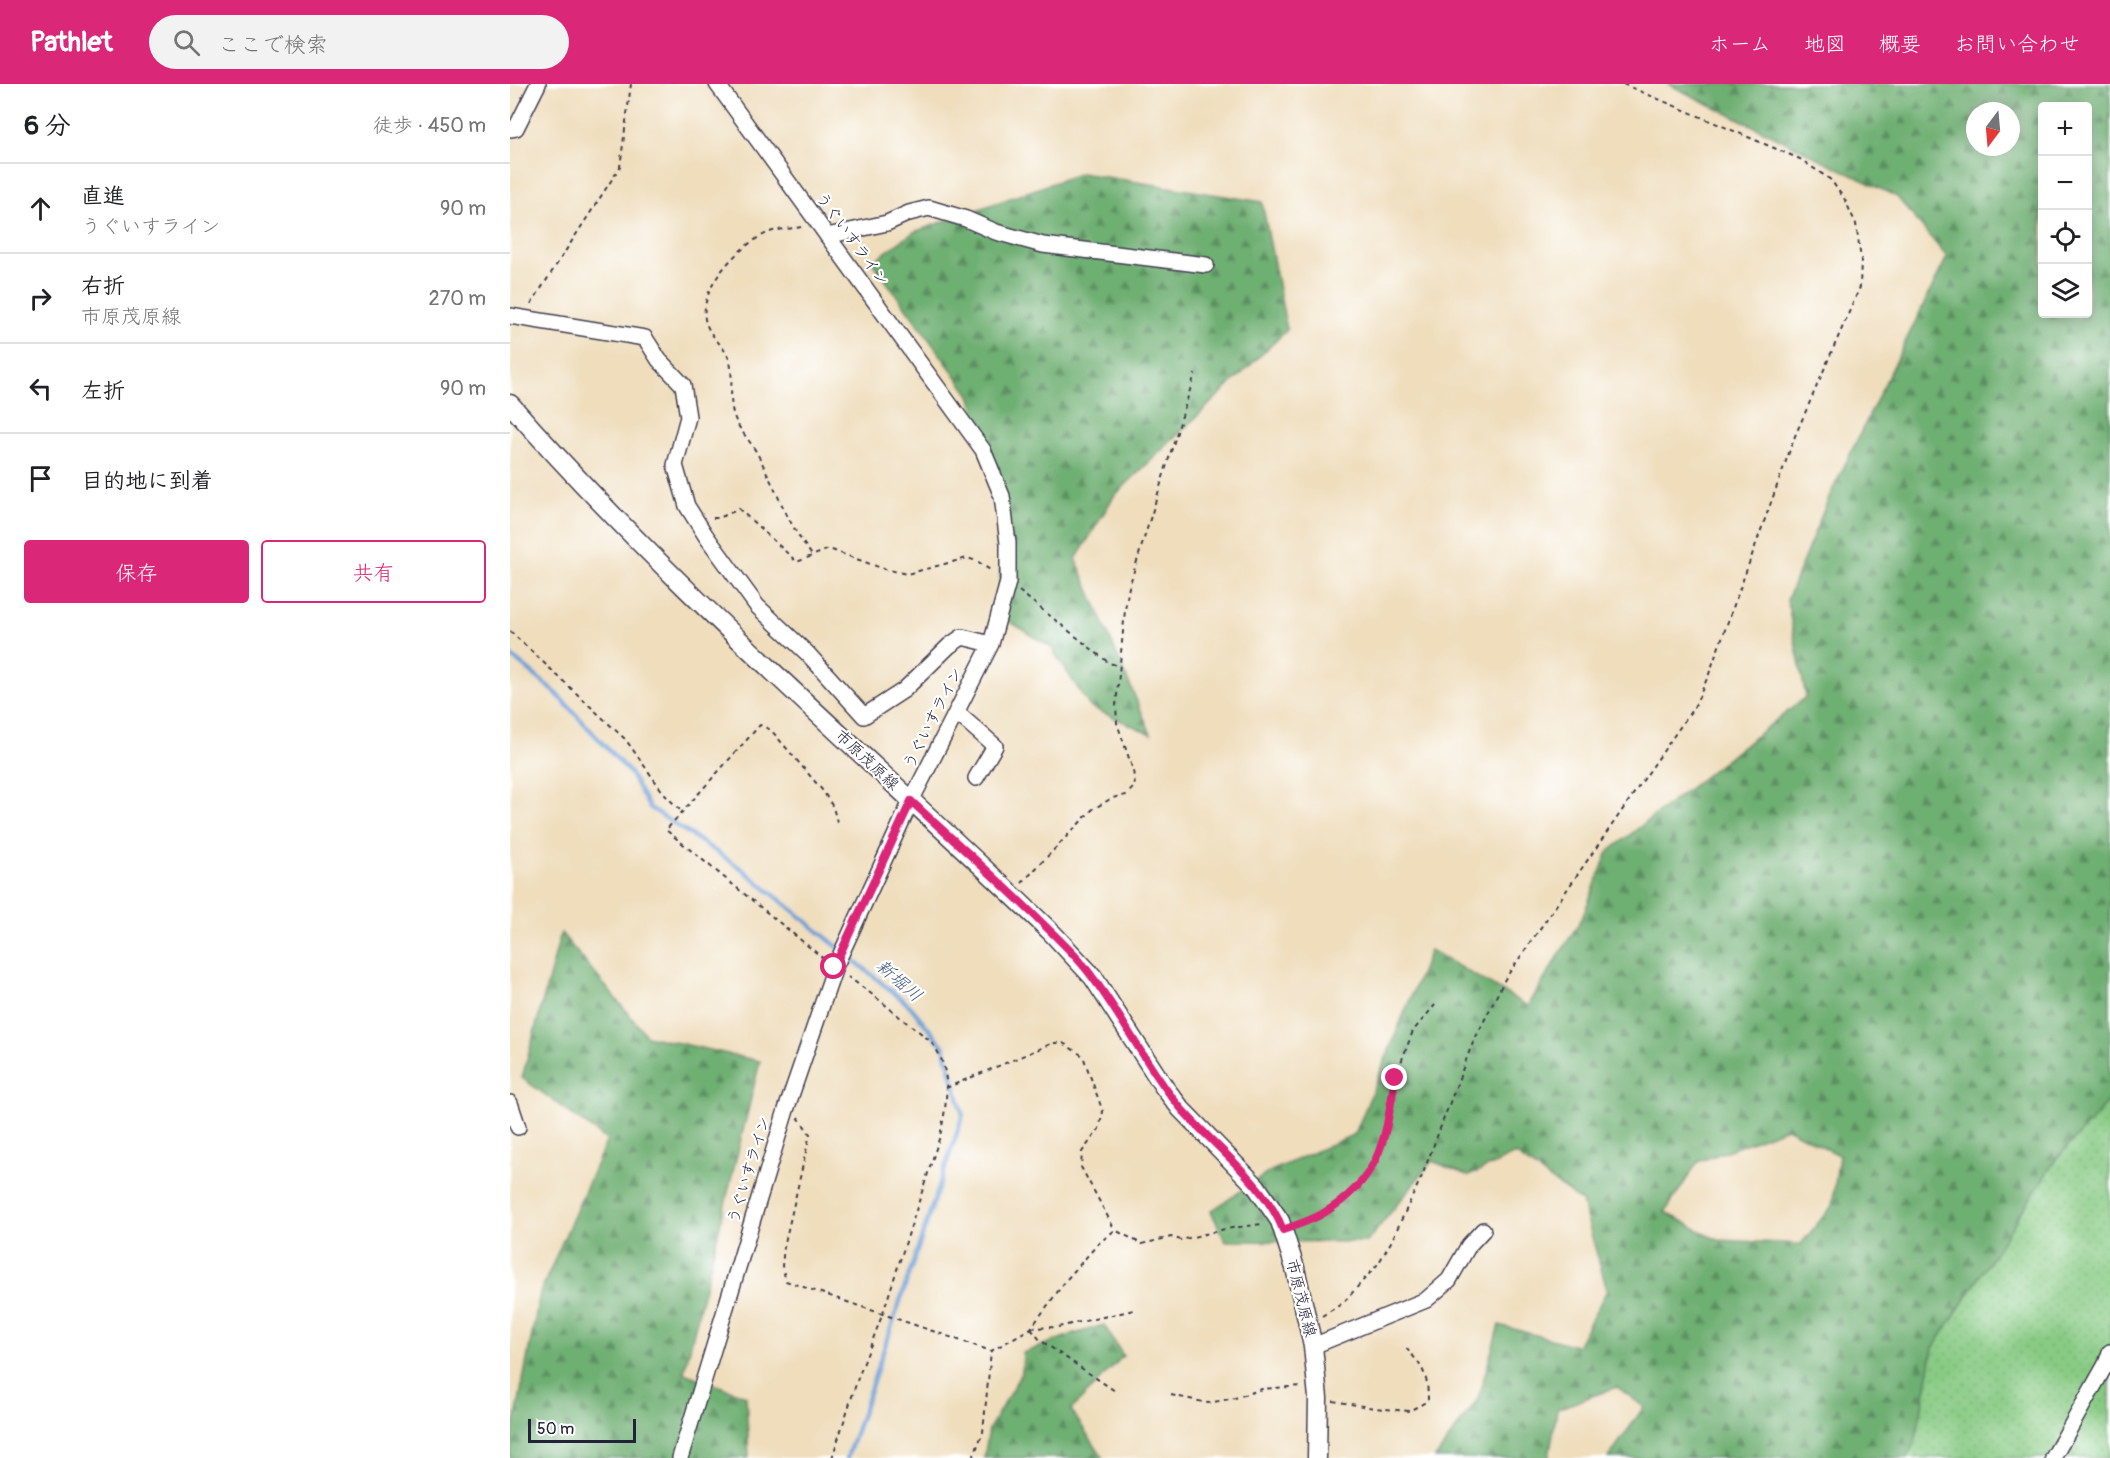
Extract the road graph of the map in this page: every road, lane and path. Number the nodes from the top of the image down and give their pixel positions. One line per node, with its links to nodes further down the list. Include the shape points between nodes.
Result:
1 (538, 84): 5 (street, via 516,128)
2 (631, 84): 8 (path, via 620,167)
3 (717, 84): 6 (street, うぐいすライン)
4 (1623, 84): 31 (path, via 1800,159 1831,180 1856,224 1860,287 1795,436 1696,704 1504,980 1471,1047 1422,1176 1391,1242 1343,1303)
5 (510, 129)
6 (823, 230): 7 (street, via 887,223 929,208 1043,245); 12 (path, via 770,232 740,250 713,281 705,319 730,361 736,421 759,455 794,530); 13 (street, うぐいすライン, via 983,450 1002,496)
7 (1206, 265)
8 (516, 317): 11 (street, via 645,338 658,360 683,385 688,417 675,465 687,506)
9 (1195, 374): 16 (path, via 1129,587)
10 (510, 404): 19 (main road, 市原茂原線, via 562,465 670,574)
11 (696, 519): 12 (path, via 719,518 739,509 797,562); 15 (street, via 757,606 808,654 864,716 904,690 962,637)
12 (813, 555): 13 (path, via 829,549 907,574 967,558)
13 (1008, 582): 15 (street, うぐいすライン); 16 (path, via 1109,663)
14 (510, 631): 20 (path, via 627,740 665,795)
15 (991, 644): 17 (street, うぐいすライン)
16 (1120, 666): 21 (path, via 1117,723 1135,786 1126,795 1093,809)
17 (957, 713): 18 (street, via 995,746); 19 (street, うぐいすライン)
18 (976, 778)
19 (911, 801): 21 (main road, 市原茂原線); 25 (street, うぐいすライン, via 834,967)
20 (682, 812)
21 (1012, 894): 27 (main road, 市原茂原線, via 1093,977 1164,1087 1256,1186)
22 (1435, 1005): 27 (path, via 1413,1031 1395,1078 1390,1115 1374,1166 1357,1189 1321,1214)
23 (946, 1088): 28 (path, via 1053,1043 1064,1042 1083,1056 1103,1112 1099,1129 1082,1152 1081,1167)
24 (510, 1103): 26 (street)
25 (786, 1110): 35 (path, via 799,1118 810,1134 783,1247 786,1281); 40 (street, うぐいすライン)
26 (518, 1127)
27 (1282, 1226): 28 (path, via 1225,1229 1142,1244); 31 (main road, 市原茂原線)
28 (1115, 1230): 32 (path, via 1067,1279)
29 (1484, 1230): 33 (street, via 1469,1245 1449,1280 1426,1300)
30 (1134, 1310): 32 (path, via 1058,1327)
31 (1309, 1324): 33 (main road, 市原茂原線)
32 (1031, 1328): 35 (path); 37 (path, via 1040,1340)
33 (1313, 1346): 38 (main road, 市原茂原線)
34 (1406, 1347): 38 (path, via 1422,1366 1428,1386 1428,1401 1409,1411 1374,1408)
35 (991, 1351): 41 (path, via 983,1432)
36 (2110, 1352): 43 (street)
37 (1115, 1391)
38 (1317, 1391): 39 (path, via 1262,1389 1208,1403); 42 (main road, 市原茂原線)
39 (1171, 1395)
40 (680, 1458)
41 (973, 1458)
42 (1317, 1458)
43 (2053, 1458)

